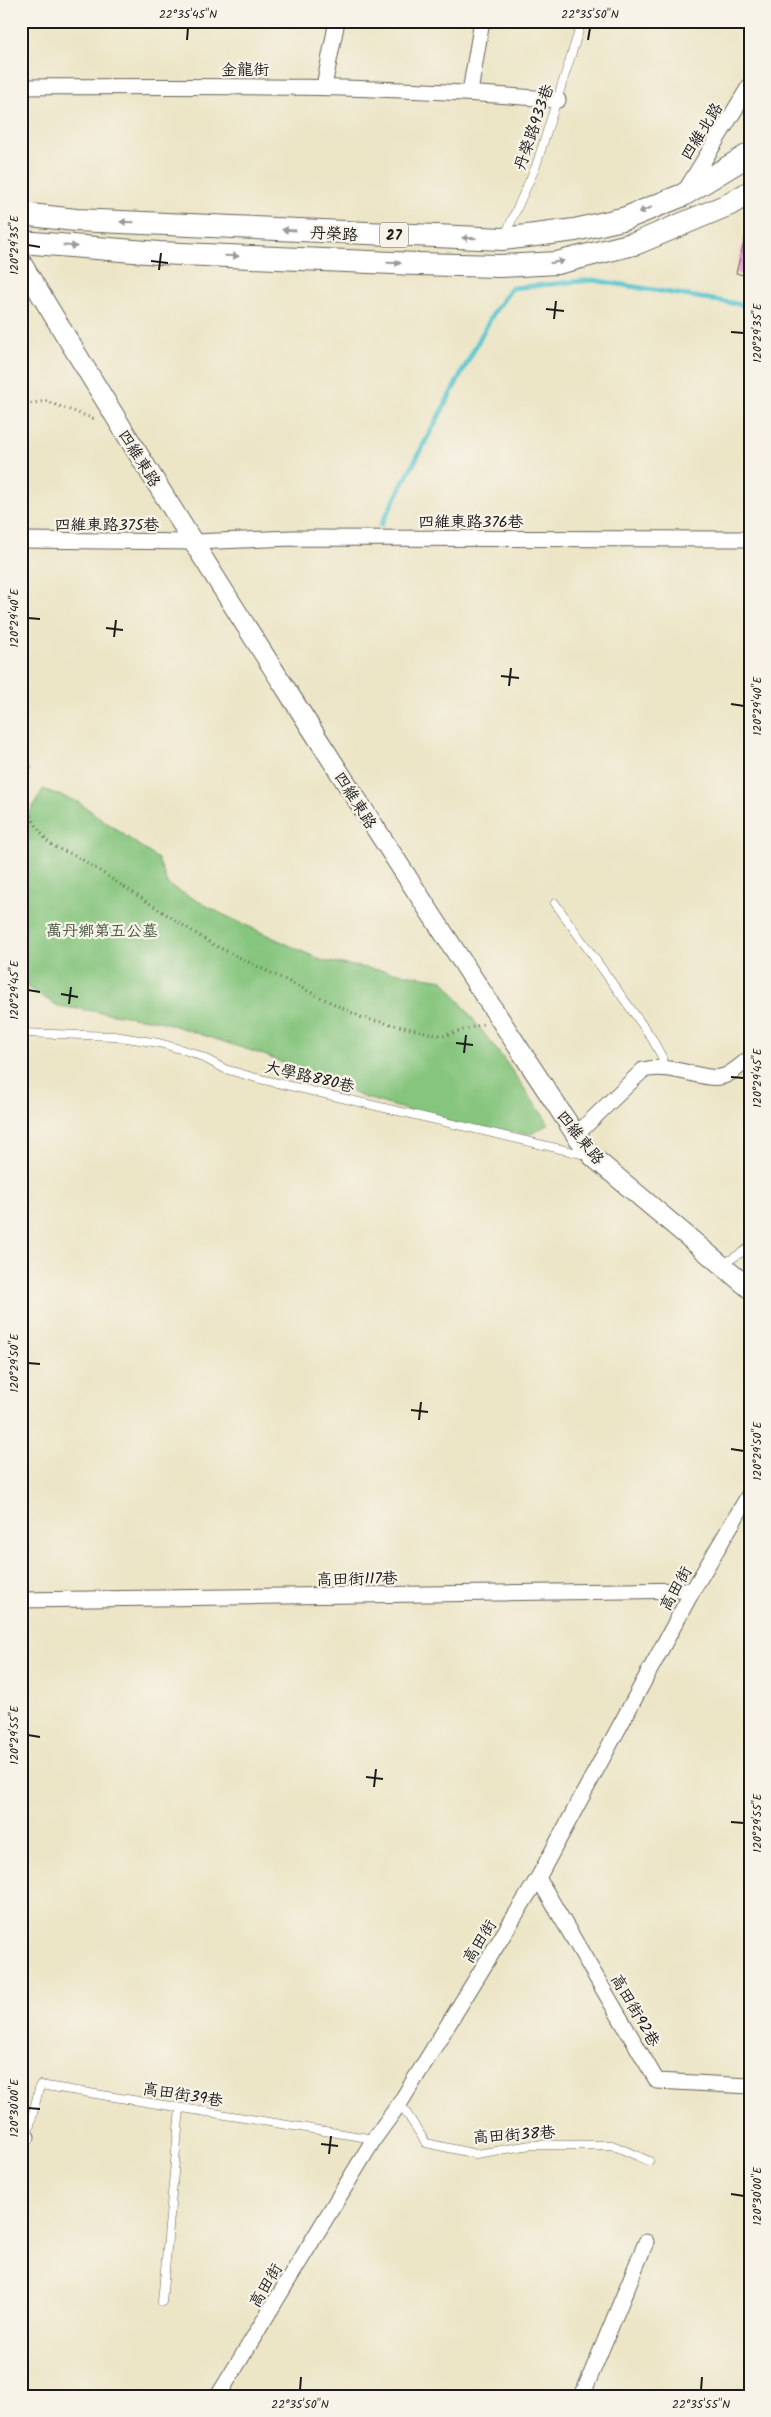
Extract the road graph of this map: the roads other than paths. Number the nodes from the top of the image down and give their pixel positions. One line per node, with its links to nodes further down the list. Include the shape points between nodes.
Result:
1 (337, 21): 5 (street)
2 (482, 21): 7 (street)
3 (582, 21): 8 (lane, 丹榮路933巷)
4 (750, 85): 11 (street, 四維北路)
5 (324, 86): 6 (street, 金龍街); 7 (street, 金龍街)
6 (21, 87)
7 (470, 92): 8 (street, 金龍街)
8 (558, 100): 13 (lane, 丹榮路933巷, via 536,166)
9 (750, 154): 11 (main road, 丹榮路 / 27)
10 (750, 192): 14 (main road, 丹榮路 / 27, one-way to 10, via 159,253 386,263 500,266 556,263 637,243 730,204)
11 (683, 195): 13 (main road, 丹榮路 / 27, one-way to 13, via 626,218 575,230)
12 (21, 214): 13 (main road, 丹榮路 / 27, one-way to 12, via 76,220)
13 (503, 239)
14 (21, 242)
15 (21, 262): 18 (street, 四維東路)
16 (750, 539): 18 (street, 四維東路376巷, via 293,538)
17 (21, 540): 18 (street, 四維東路375巷)
18 (192, 542): 23 (street, 四維東路, via 380,838)
19 (556, 903): 22 (lane, via 651,1037)
20 (21, 1033): 24 (lane, 大學路880巷, via 114,1036 159,1043 256,1078)
21 (750, 1058): 22 (street, via 725,1076 713,1078)
22 (664, 1067): 23 (street, via 644,1070)
23 (576, 1135): 24 (street, 四維東路)
24 (593, 1157): 26 (street, 四維東路)
25 (750, 1247): 26 (lane)
26 (722, 1265): 27 (street, 四維東路)
27 (750, 1289)
28 (750, 1493): 29 (street, 高田街)
29 (693, 1590): 30 (street, 高田街117巷); 31 (street, 高田街)
30 (21, 1600)
31 (538, 1878): 32 (street, 高田街92巷, via 658,2081); 33 (street, 高田街)
32 (750, 2086)
33 (400, 2103): 36 (street, 高田街); 37 (lane, 高田街38巷, via 426,2143 476,2154 531,2145 612,2145)
34 (180, 2108): 35 (lane, 高田街39巷, via 40,2085); 36 (lane, 高田街39巷); 39 (lane)
35 (24, 2137)
36 (374, 2139): 40 (street, 高田街)
37 (649, 2161)
38 (646, 2242): 41 (street)
39 (162, 2302)
40 (218, 2396)
41 (582, 2396)

